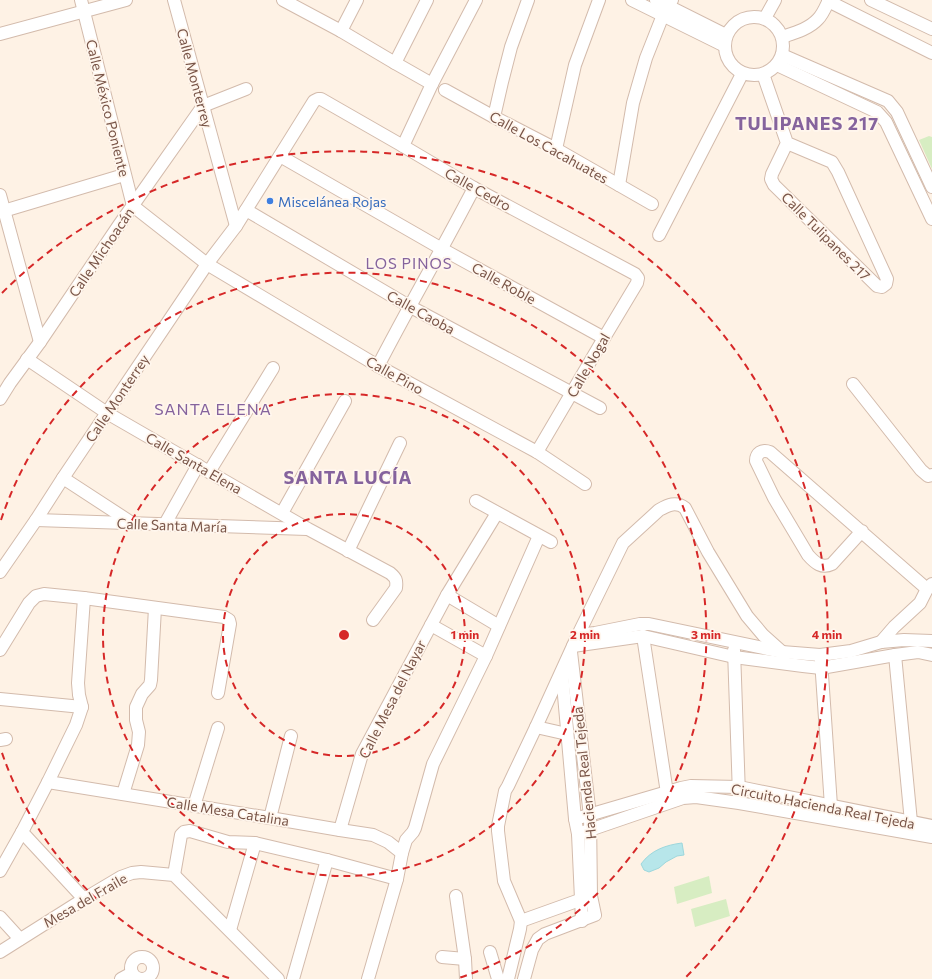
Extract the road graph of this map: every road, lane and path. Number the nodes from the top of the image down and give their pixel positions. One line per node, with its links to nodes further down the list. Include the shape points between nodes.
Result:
1 (126, 0): 14 (street)
2 (174, 0): 31 (street, Calle Monterrey)
3 (357, 0): 18 (street)
4 (427, 0): 24 (street)
5 (476, 0): 27 (street)
6 (528, 0): 32 (street, via 511,47)
7 (599, 0): 35 (street, via 575,65)
8 (632, 0): 15 (street)
9 (656, 0): 15 (street)
10 (775, 0): 16 (street)
11 (871, 0): 17 (street)
12 (286, 1): 18 (street)
13 (829, 1): 20 (street, via 812,25); 22 (street)
14 (82, 5): 19 (street); 37 (street, Calle México Poniente)
15 (668, 7): 21 (street); 38 (street, via 646,58 633,103)
16 (766, 18): 20 (street, via 773,23); 21 (street, via 751,16 740,20 731,27)
17 (932, 29)
18 (342, 31): 24 (street)
19 (0, 34)
20 (782, 37): 23 (street)
21 (725, 40): 25 (street, via 728,60)
22 (932, 53)
23 (780, 60): 26 (street); 39 (street, via 888,101 897,112); 46 (street, via 877,112 886,122)
24 (395, 63): 27 (street)
25 (742, 74): 26 (street); 48 (street)
26 (763, 74): 33 (street)
27 (432, 84): 34 (street)
28 (246, 89): 31 (street)
29 (444, 90): 32 (street, Calle Los Cacahuates)
30 (318, 99): 34 (street, Calle Cedro); 36 (street, Calle Monterrey, via 314,101)
31 (202, 106): 43 (street, Calle Michoacán); 47 (street, Calle Monterrey)
32 (494, 117): 35 (street, Calle Los Cacahuates)
33 (787, 143): 33 (street, Calle Tulipanes 217, via 772,174 774,185 877,286 886,284 887,279 832,162)
34 (403, 146): 40 (street, Calle Cedro)
35 (556, 149): 38 (street, Calle Los Cacahuates)
36 (280, 156): 44 (street, Calle Monterrey); 49 (street, Calle Roble)
37 (124, 175): 43 (street, Calle México Poniente); 45 (street)
38 (619, 185): 42 (street, Calle Los Cacahuates)
39 (932, 187)
40 (474, 188): 49 (street); 51 (street, Calle Cedro, via 628,270)
41 (0, 195): 45 (street)
42 (652, 204)
43 (133, 206): 50 (street, Calle Pino); 54 (street, Calle Michoacán)
44 (246, 210): 47 (street, Calle Monterrey); 52 (street, Calle Caoba)
45 (2, 212): 54 (street)
46 (932, 219)
47 (236, 226): 50 (street, Calle Monterrey)
48 (659, 235)
49 (442, 249): 52 (street); 53 (street, Calle Roble)
50 (206, 264): 56 (street, Calle Pino); 64 (street, Calle Monterrey)
51 (638, 278): 53 (street, Calle Nogal, via 638,283)
52 (409, 306): 56 (street); 60 (street, Calle Caoba)
53 (604, 338): 60 (street, Calle Nogal)
54 (40, 342): 55 (street, Calle Michoacán)
55 (27, 359): 58 (street, Calle Michoacán); 64 (street, Calle Santa Elena)
56 (378, 366): 66 (street, Calle Pino)
57 (273, 368): 68 (street)
58 (5, 384): 61 (street, Calle Michoacán)
59 (853, 384): 69 (street, via 921,470 928,476)
60 (572, 393): 63 (street, Calle Caoba); 66 (street, Calle Nogal)
61 (0, 399)
62 (345, 401): 73 (street)
63 (600, 408)
64 (107, 413): 67 (street, Calle Santa Elena); 70 (street, Calle Monterrey)
65 (400, 443): 82 (street)
66 (537, 452): 71 (street, Calle Pino)
67 (198, 465): 68 (street, Calle Santa Elena); 77 (street)
68 (209, 472): 73 (street, Calle Santa Elena)
69 (932, 475)
70 (63, 478): 75 (street, Calle Monterrey); 76 (street)
71 (585, 484)
72 (476, 501): 74 (street)
73 (282, 513): 78 (street, Calle Santa Elena)
74 (496, 513): 80 (street); 85 (street, Calle Mesa del Nayar)
75 (36, 520): 76 (street, Calle Santa María); 83 (street, Calle Monterrey)
76 (133, 523): 77 (street, Calle Santa María)
77 (165, 524): 78 (street, Calle Santa María)
78 (308, 529): 82 (street, Calle Santa Elena)
79 (862, 531): 79 (street, via 770,452 762,450 756,457 774,498 808,555 817,564 832,564); 84 (street)
80 (539, 536): 81 (street); 90 (street)
81 (551, 542)
82 (348, 551): 88 (street, Calle Santa Elena, via 390,573 397,581 396,588)
83 (0, 572)
84 (930, 586): 94 (street, via 920,603)
85 (447, 595): 89 (street, Calle Mesa del Nayar); 90 (street)
86 (84, 598): 87 (street); 96 (street, via 44,594 36,596); 107 (street, via 78,683)
87 (156, 608): 105 (street, via 224,617 229,620 230,627); 115 (street, via 151,680 136,707 138,745)
88 (373, 620)
89 (431, 624): 101 (street); 125 (street, Calle Mesa del Nayar, via 362,754)
90 (499, 626): 101 (street)
91 (644, 636): 95 (street); 102 (street); 114 (street)
92 (932, 641): 94 (street)
93 (734, 642): 95 (street, via 640,624 595,633); 97 (street); 102 (street)
94 (881, 642): 98 (street, via 850,651)
95 (574, 644): 97 (street, via 623,543 659,510 680,504 685,508 747,616); 104 (street); 119 (street, Hacienda Real Tejeda)
96 (0, 650)
97 (782, 652): 98 (street)
98 (820, 655): 103 (street)
99 (895, 655): 100 (street, via 918,652); 103 (street); 122 (street)
100 (932, 655)
101 (486, 656): 130 (street, via 433,764 415,828 406,840)
102 (734, 657): 103 (street); 113 (street)
103 (822, 668): 118 (street)
104 (562, 672): 109 (street); 110 (street, Hacienda Real Tejeda)
105 (218, 693)
106 (0, 699): 107 (street)
107 (82, 707): 112 (street)
108 (218, 728): 117 (street)
109 (536, 728): 110 (street, Hacienda Real Tejeda); 139 (street, via 505,791 498,826 504,881)
110 (567, 734): 121 (street, Hacienda Real Tejeda)
111 (291, 736): 120 (street)
112 (48, 782): 115 (street, Calle Mesa Catalina); 126 (street)
113 (739, 787): 114 (street, Circuito Hacienda Real Tejeda, via 691,786); 116 (street); 118 (street, Circuito Hacienda Real Tejeda)
114 (667, 793): 119 (street, Circuito Hacienda Real Tejeda)
115 (123, 794): 117 (street, Calle Mesa Catalina)
116 (738, 803): 124 (street, Circuito Hacienda Real Tejeda, via 696,797 683,798); 128 (street, Circuito Hacienda Real Tejeda)
117 (194, 806): 120 (street, Calle Mesa Catalina)
118 (831, 806): 122 (street, Circuito Hacienda Real Tejeda)
119 (590, 816): 121 (street, Circuito Hacienda Real Tejeda); 124 (street, Hacienda Real Tejeda)
120 (270, 818): 125 (street, Calle Mesa Catalina)
121 (575, 820): 127 (street, Hacienda Real Tejeda)
122 (911, 822): 123 (street, Circuito Hacienda Real Tejeda)
123 (932, 826)
124 (591, 829): 127 (street, Circuito Hacienda Real Tejeda); 136 (street, Hacienda Real Tejeda)
125 (340, 830): 130 (street, Calle Mesa Catalina, via 374,835 388,842)
126 (22, 832): 132 (street); 137 (street)
127 (578, 834): 136 (street, Hacienda Real Tejeda)
128 (932, 837)
129 (255, 844): 131 (street, Calle Mesa Catalina); 133 (street, Calle Mesa Catalina, via 228,842 190,831 184,832 181,835); 141 (street)
130 (402, 854): 134 (street)
131 (328, 860): 134 (street, Calle Mesa Catalina); 150 (street)
132 (0, 871)
133 (174, 875): 137 (street, Mesa del Fraile, via 132,873); 141 (street)
134 (397, 879): 151 (street)
135 (456, 896): 146 (street)
136 (586, 898): 139 (street); 140 (street); 140 (street, via 595,915)
137 (84, 899): 142 (street, Mesa del Fraile)
138 (0, 917): 142 (street)
139 (521, 921): 154 (street)
140 (582, 921): 155 (street, via 538,939 532,950)
141 (230, 930): 149 (street)
142 (20, 939): 143 (street, Mesa del Fraile)
143 (0, 952)
144 (490, 952): 153 (street)
145 (442, 957): 146 (street)
146 (465, 959): 152 (street)
147 (127, 976): 148 (street); 148 (street, via 133,962 143,957 152,964 152,972)
148 (148, 978)
149 (278, 979)
150 (293, 979)
151 (368, 979)
152 (466, 979)
153 (498, 979)
154 (508, 979)
155 (524, 979)

